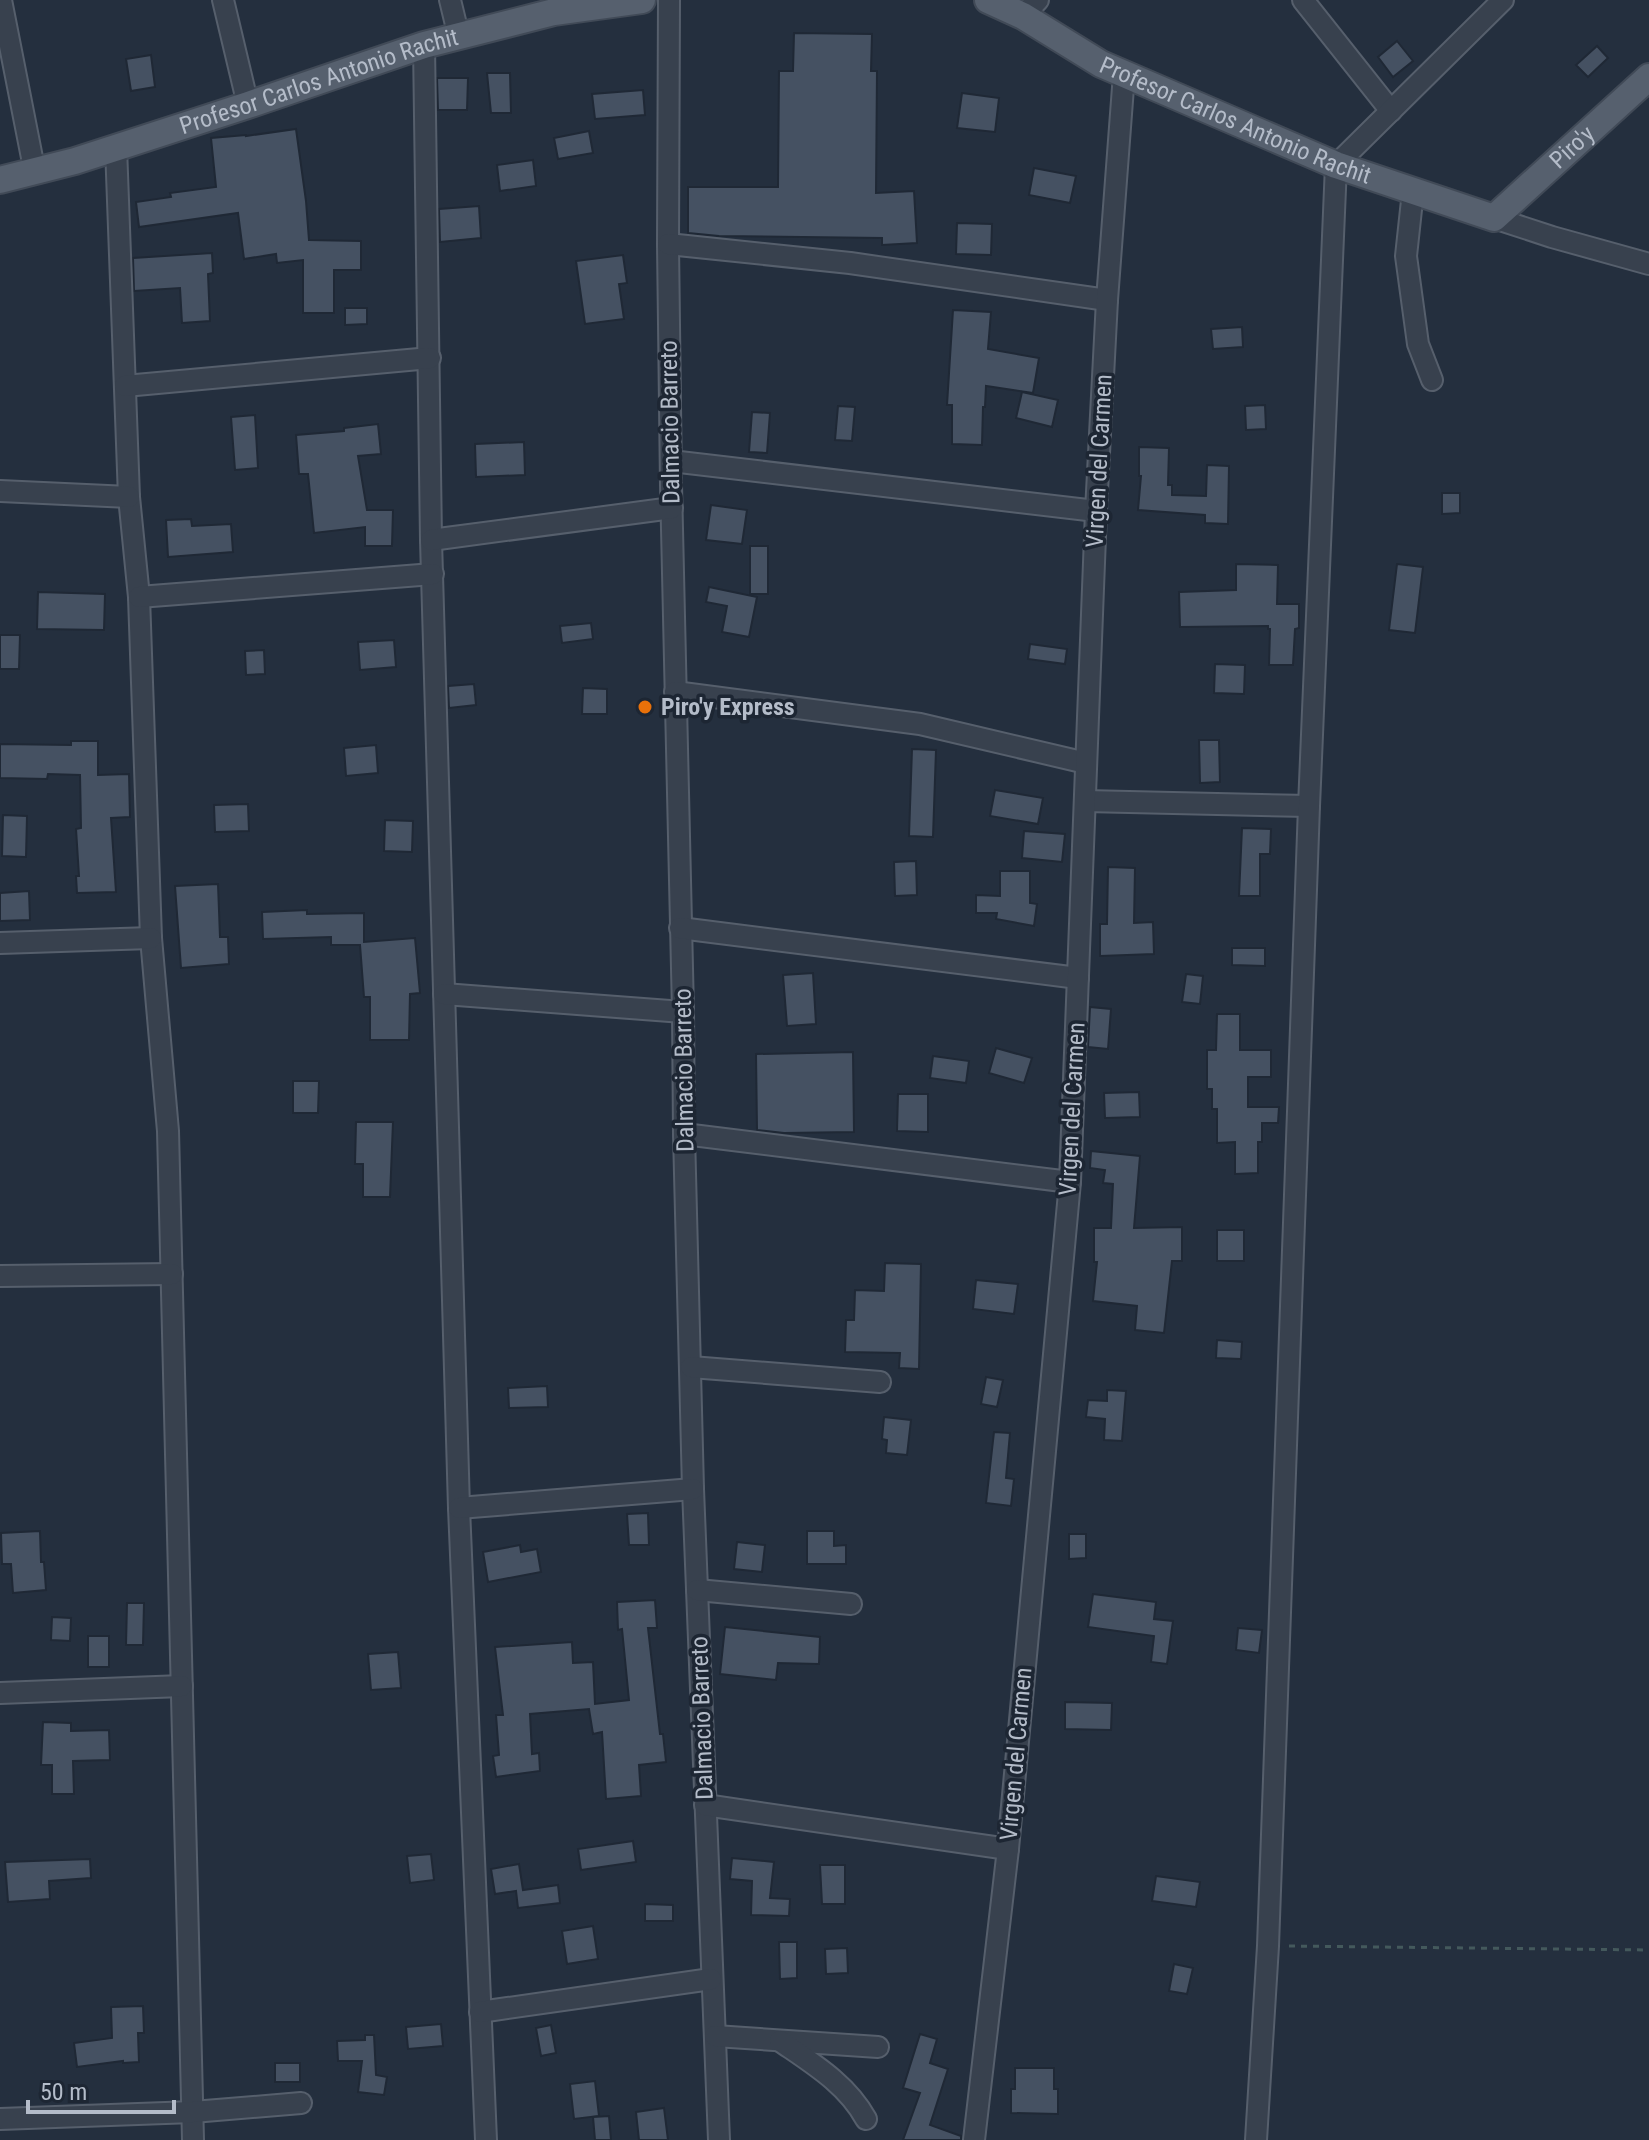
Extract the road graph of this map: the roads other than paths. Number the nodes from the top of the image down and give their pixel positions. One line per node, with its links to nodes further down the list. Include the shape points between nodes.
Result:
1 (1, 0): 18 (street)
2 (223, 0): 14 (street)
3 (450, 0): 10 (street)
4 (642, 0): 10 (main road, Profesor Carlos Antonio Rachit, via 554,12)
5 (669, 0): 22 (street, Dalmacio Barreto)
6 (988, 0): 9 (main road, Profesor Carlos Antonio Rachit)
7 (1303, 0): 15 (street)
8 (1503, 0): 15 (street)
9 (1031, 8): 12 (main road, Profesor Carlos Antonio Rachit, via 1101,64)
10 (459, 37): 11 (main road, Profesor Carlos Antonio Rachit)
11 (424, 45): 14 (main road, Profesor Carlos Antonio Rachit); 25 (street)
12 (1124, 74): 17 (main road, Profesor Carlos Antonio Rachit); 24 (street, Virgen del Carmen)
13 (1649, 77): 21 (main road, Piro'y)
14 (248, 105): 16 (main road, Profesor Carlos Antonio Rachit)
15 (1391, 111): 17 (street)
16 (116, 147): 18 (main road, Profesor Carlos Antonio Rachit); 27 (street)
17 (1336, 165): 20 (main road, Profesor Carlos Antonio Rachit); 39 (street)
18 (35, 173): 19 (main road, Profesor Carlos Antonio Rachit)
19 (0, 180)
20 (1413, 191): 21 (main road, Profesor Carlos Antonio Rachit); 26 (street, via 1406,256 1418,344)
21 (1494, 218): 23 (street)
22 (668, 244): 24 (street, via 850,263); 28 (street, Dalmacio Barreto)
23 (1649, 264)
24 (1107, 300): 32 (street, Virgen del Carmen)
25 (430, 358): 27 (street); 33 (street)
26 (1432, 380)
27 (125, 386): 30 (street)
28 (671, 461): 31 (street, Dalmacio Barreto); 32 (street)
29 (0, 491): 30 (street)
30 (129, 497): 35 (street)
31 (672, 508): 33 (street); 36 (street, Dalmacio Barreto)
32 (1096, 511): 37 (street, Virgen del Carmen)
33 (431, 540): 34 (street)
34 (433, 574): 35 (street); 44 (street)
35 (139, 597): 41 (street)
36 (675, 692): 37 (street, via 920,724); 40 (street, Dalmacio Barreto)
37 (1086, 763): 38 (street, Virgen del Carmen)
38 (1085, 801): 39 (street); 43 (street, Virgen del Carmen)
39 (1309, 806): 73 (street, via 1268,1946)
40 (680, 928): 43 (street); 45 (street, Dalmacio Barreto)
41 (151, 938): 42 (street); 48 (street, via 168,1131)
42 (0, 943)
43 (1078, 978): 47 (street, Virgen del Carmen)
44 (444, 994): 45 (street); 53 (street)
45 (683, 1012): 46 (street, Dalmacio Barreto)
46 (684, 1134): 47 (street); 50 (street, Dalmacio Barreto)
47 (1070, 1182): 59 (street, Virgen del Carmen)
48 (172, 1274): 49 (street); 56 (street)
49 (0, 1276)
50 (691, 1367): 51 (street); 52 (street, Dalmacio Barreto)
51 (880, 1382)
52 (693, 1489): 53 (street); 54 (street, Dalmacio Barreto)
53 (459, 1508): 61 (street)
54 (697, 1590): 55 (street); 58 (street, Dalmacio Barreto)
55 (851, 1604)
56 (182, 1686): 57 (street); 66 (street)
57 (0, 1693)
58 (705, 1805): 59 (street); 60 (street, Dalmacio Barreto)
59 (1008, 1849): 72 (street, Virgen del Carmen)
60 (711, 1979): 61 (street); 62 (street, Dalmacio Barreto)
61 (480, 2012): 70 (street)
62 (715, 2036): 63 (street); 71 (street, Dalmacio Barreto)
63 (780, 2041): 64 (street); 68 (street, via 821,2069 854,2099)
64 (878, 2047)
65 (301, 2103): 66 (street)
66 (193, 2112): 67 (street); 69 (street)
67 (0, 2119)
68 (866, 2119)
69 (193, 2140)
70 (486, 2140)
71 (719, 2140)
72 (974, 2140)
73 (1256, 2140)

